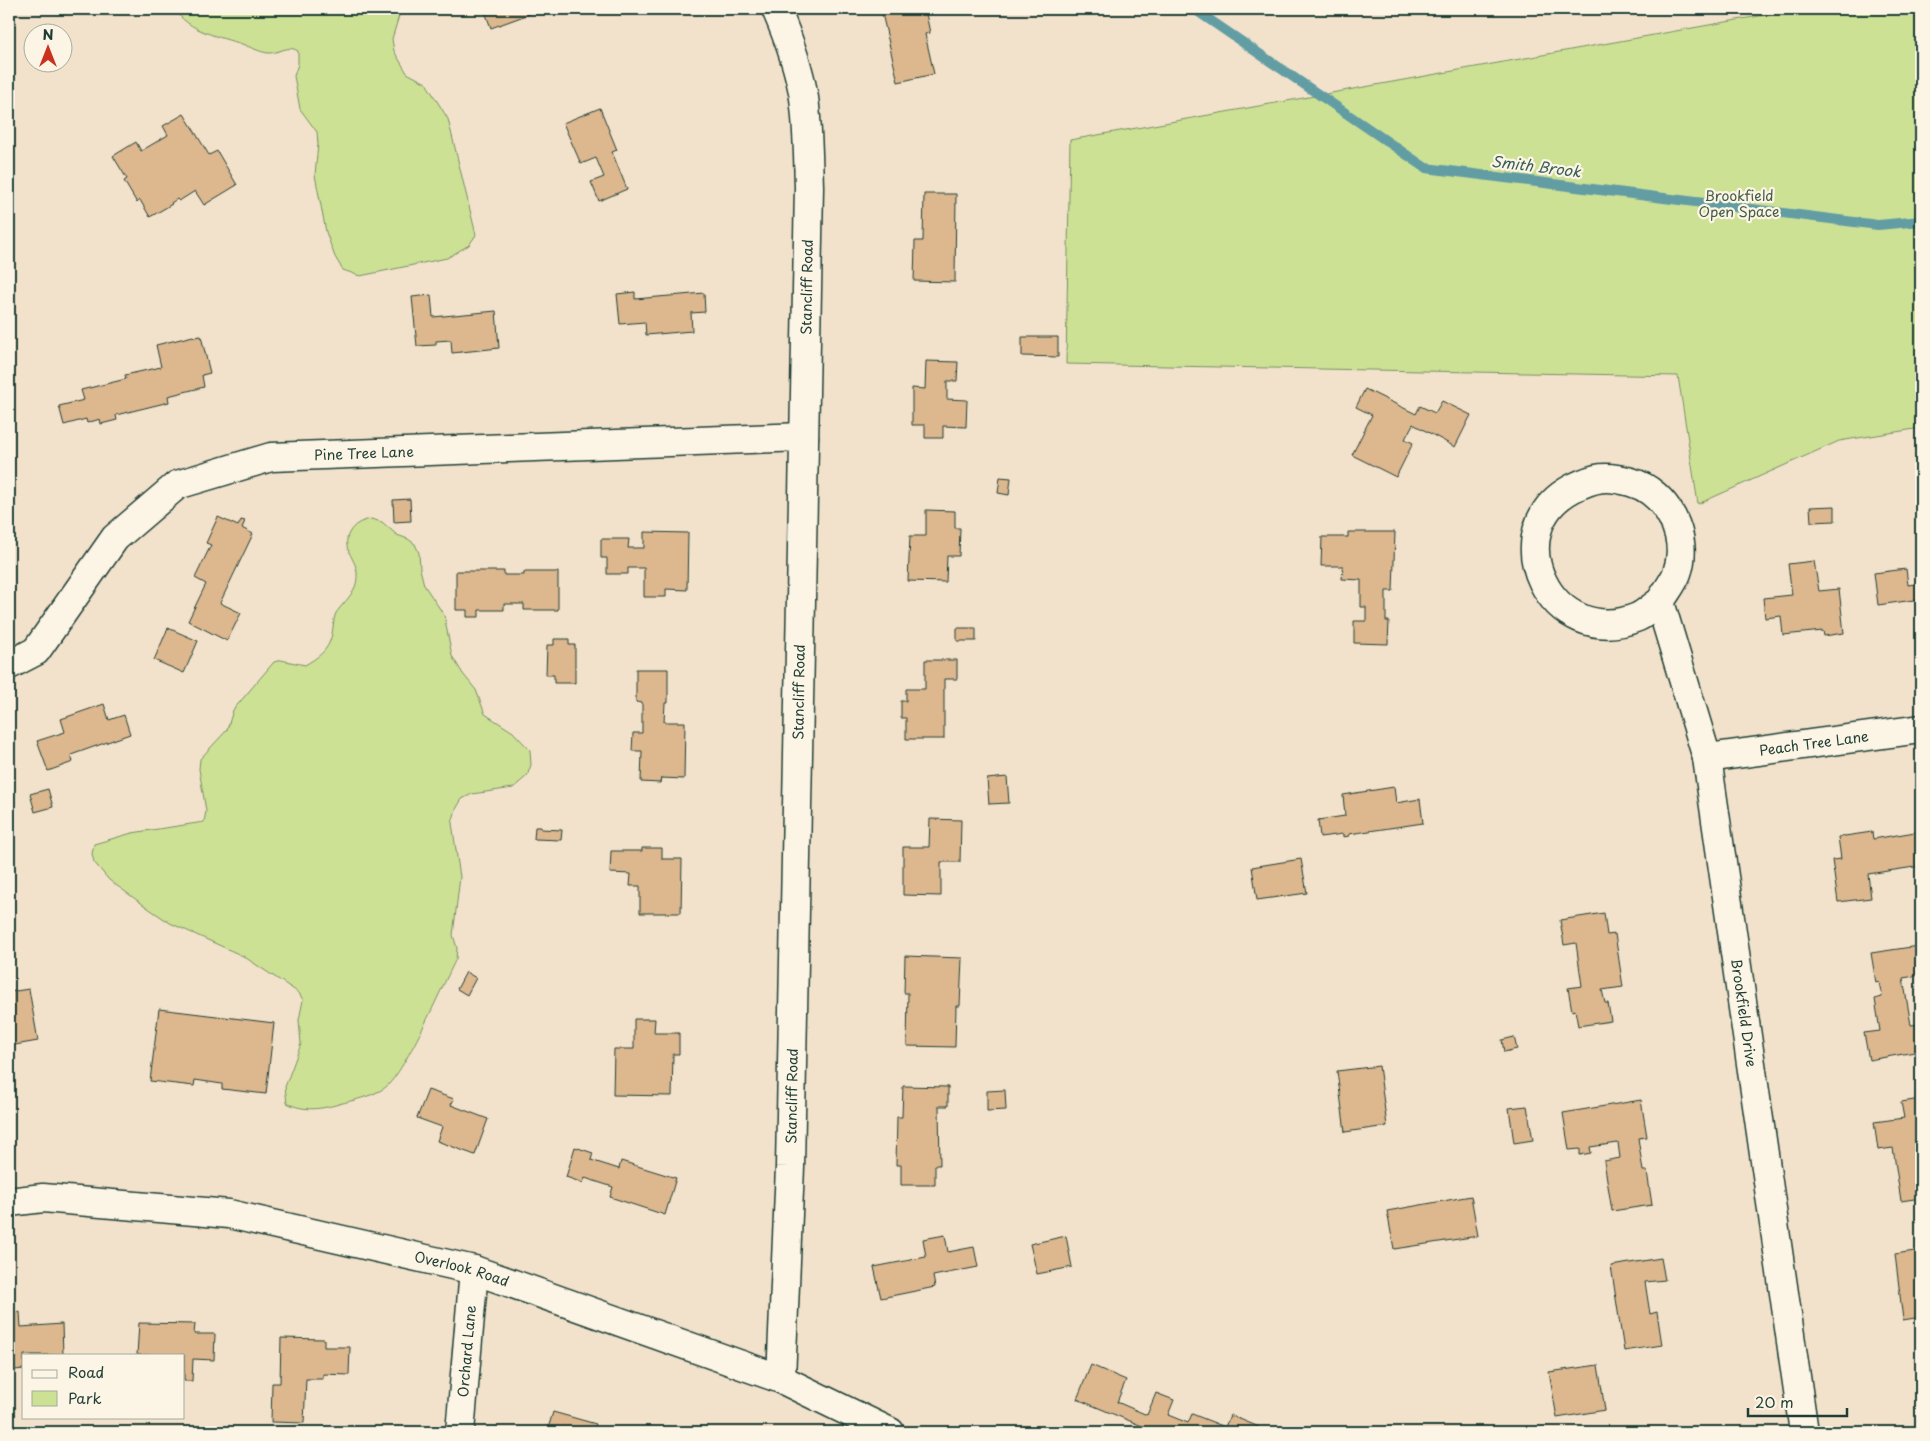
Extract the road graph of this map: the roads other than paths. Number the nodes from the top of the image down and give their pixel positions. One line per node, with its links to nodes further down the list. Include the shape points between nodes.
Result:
1 (776, 9): 2 (street, Stancliff Road, via 804,98 807,134 809,187)
2 (804, 437): 4 (street, Pine Tree Lane, via 271,457 177,485 115,538 36,651); 9 (street, Stancliff Road, via 790,1167)
3 (1660, 602): 3 (street, via 1639,616 1614,623 1597,622 1568,612 1550,595 1538,573 1535,540 1543,516 1558,496 1590,479 1615,478 1640,484 1662,501 1676,523 1681,548 1677,573); 6 (street, Brookfield Drive)
4 (9, 665)
5 (1921, 729): 6 (street, Peach Tree Lane)
6 (1707, 758): 12 (street, Brookfield Drive)
7 (9, 1202): 8 (street, Overlook Road, via 43,1198 229,1214)
8 (474, 1270): 9 (street, Overlook Road); 10 (street, Orchard Lane)
9 (781, 1378): 11 (street, Overlook Road)
10 (460, 1432)
11 (890, 1432)
12 (1804, 1432)

